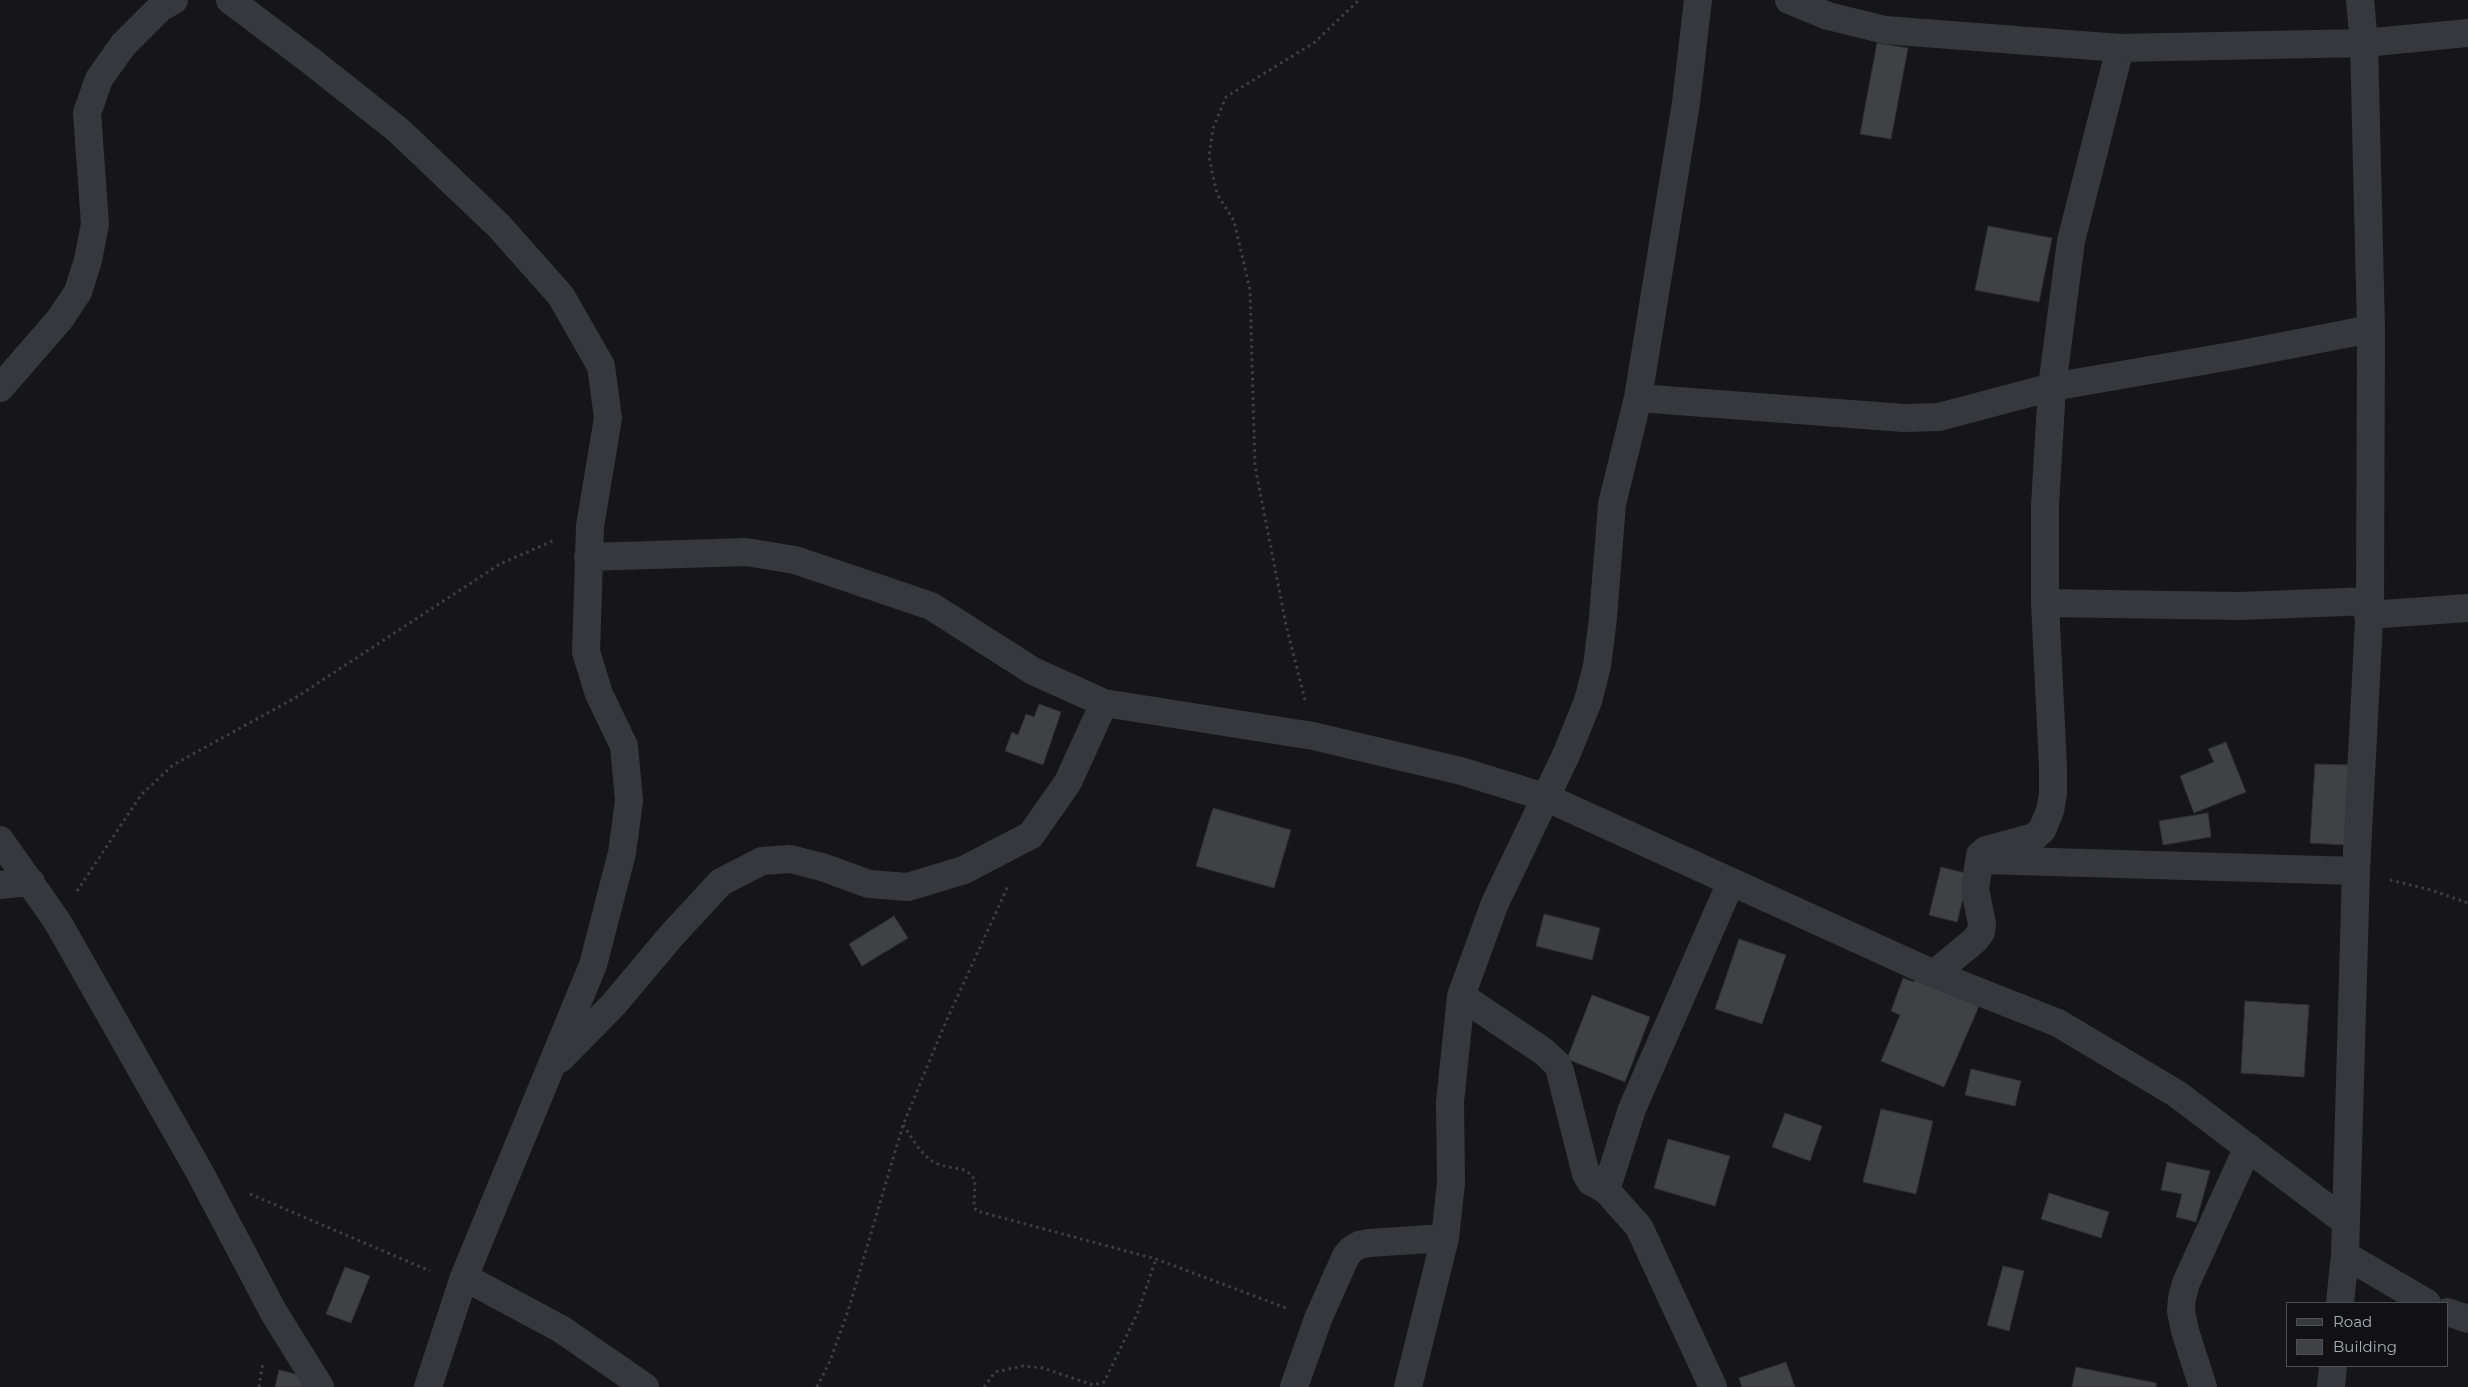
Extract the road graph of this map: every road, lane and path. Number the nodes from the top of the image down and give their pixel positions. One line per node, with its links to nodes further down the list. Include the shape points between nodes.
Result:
1 (174, 0): 12 (street, via 160,8 123,44 99,79 87,113 95,224 78,292 60,319)
2 (230, 0): 14 (street, via 398,130 499,226 561,296 601,366 608,418)
3 (1359, 0): 20 (path, via 1314,42 1226,97 1213,128 1208,157 1217,194 1234,221 1250,290 1255,466 1286,625)
4 (1698, 0): 13 (street, via 1686,102)
5 (1789, 0): 9 (street, via 1828,16 1885,30)
6 (2360, 0): 8 (street)
7 (2468, 33): 8 (street)
8 (2364, 43): 9 (street); 10 (street)
9 (2120, 48): 11 (street, via 2071,242)
10 (2370, 329): 11 (street); 17 (street)
11 (2052, 387): 13 (street, via 1939,417 1904,418); 16 (street, via 2045,506)
12 (0, 388)
13 (1638, 398): 21 (street, via 1612,504 1597,666 1588,701)
14 (590, 526): 15 (street); 30 (path, via 500,564 295,698 173,765 141,795)
15 (588, 556): 19 (street, via 746,552 795,560 931,606 1033,670); 33 (street, via 586,652 599,694 624,746 629,801 622,853 593,965)
16 (2045, 603): 17 (street); 24 (street, via 2053,767 2050,811 2042,830 2034,836 1986,850)
17 (2369, 608): 18 (street); 25 (street)
18 (2468, 608)
19 (1104, 703): 20 (street); 22 (street, via 1068,782)
20 (1313, 736): 21 (street, via 1460,771)
21 (1546, 796): 27 (street); 32 (street, via 1495,903)
22 (1031, 835): 33 (street, via 964,870 908,887 869,884 790,859 762,861 721,882 614,1004); 34 (path)
23 (0, 840): 26 (street)
24 (1978, 860): 25 (street); 31 (street, via 1975,889 1981,932)
25 (2356, 871): 29 (path, via 2431,890); 38 (street)
26 (31, 882): 28 (street); 30 (street)
27 (1731, 882): 31 (street); 37 (street, via 1632,1109)
28 (0, 885)
29 (2468, 904)
30 (58, 921): 36 (street)
31 (1934, 974): 35 (street, via 2058,1023 2086,1038 2178,1094)
32 (1461, 996): 37 (street, via 1543,1051 1557,1064 1586,1174 1591,1182); 39 (street, via 1450,1102 1450,1183)
33 (549, 1070): 42 (street)
34 (903, 1125): 41 (path, via 930,1160 972,1175 977,1211); 52 (path, via 848,1311)
35 (2248, 1148): 38 (street); 57 (street, via 2182,1298 2185,1331)
36 (199, 1171): 42 (path, via 367,1245); 49 (street, via 274,1313)
37 (1606, 1190): 56 (street, via 1639,1227)
38 (2346, 1222): 40 (street)
39 (1445, 1238): 46 (street, via 1359,1245 1346,1256); 55 (street)
40 (2345, 1255): 43 (street); 44 (street)
41 (1156, 1259): 46 (path); 53 (path, via 1138,1312 1104,1382 1093,1384 1042,1368 1023,1366 995,1372)
42 (463, 1280): 50 (street); 51 (street, via 561,1330)
43 (2340, 1302)
44 (2425, 1302)
45 (2448, 1312): 47 (street)
46 (1318, 1319): 54 (street)
47 (2468, 1319)
48 (2333, 1367): 58 (street)
49 (320, 1387)
50 (428, 1387)
51 (645, 1387)
52 (817, 1387)
53 (984, 1387)
54 (1294, 1387)
55 (1408, 1387)
56 (1713, 1387)
57 (2203, 1387)
58 (2330, 1387)

